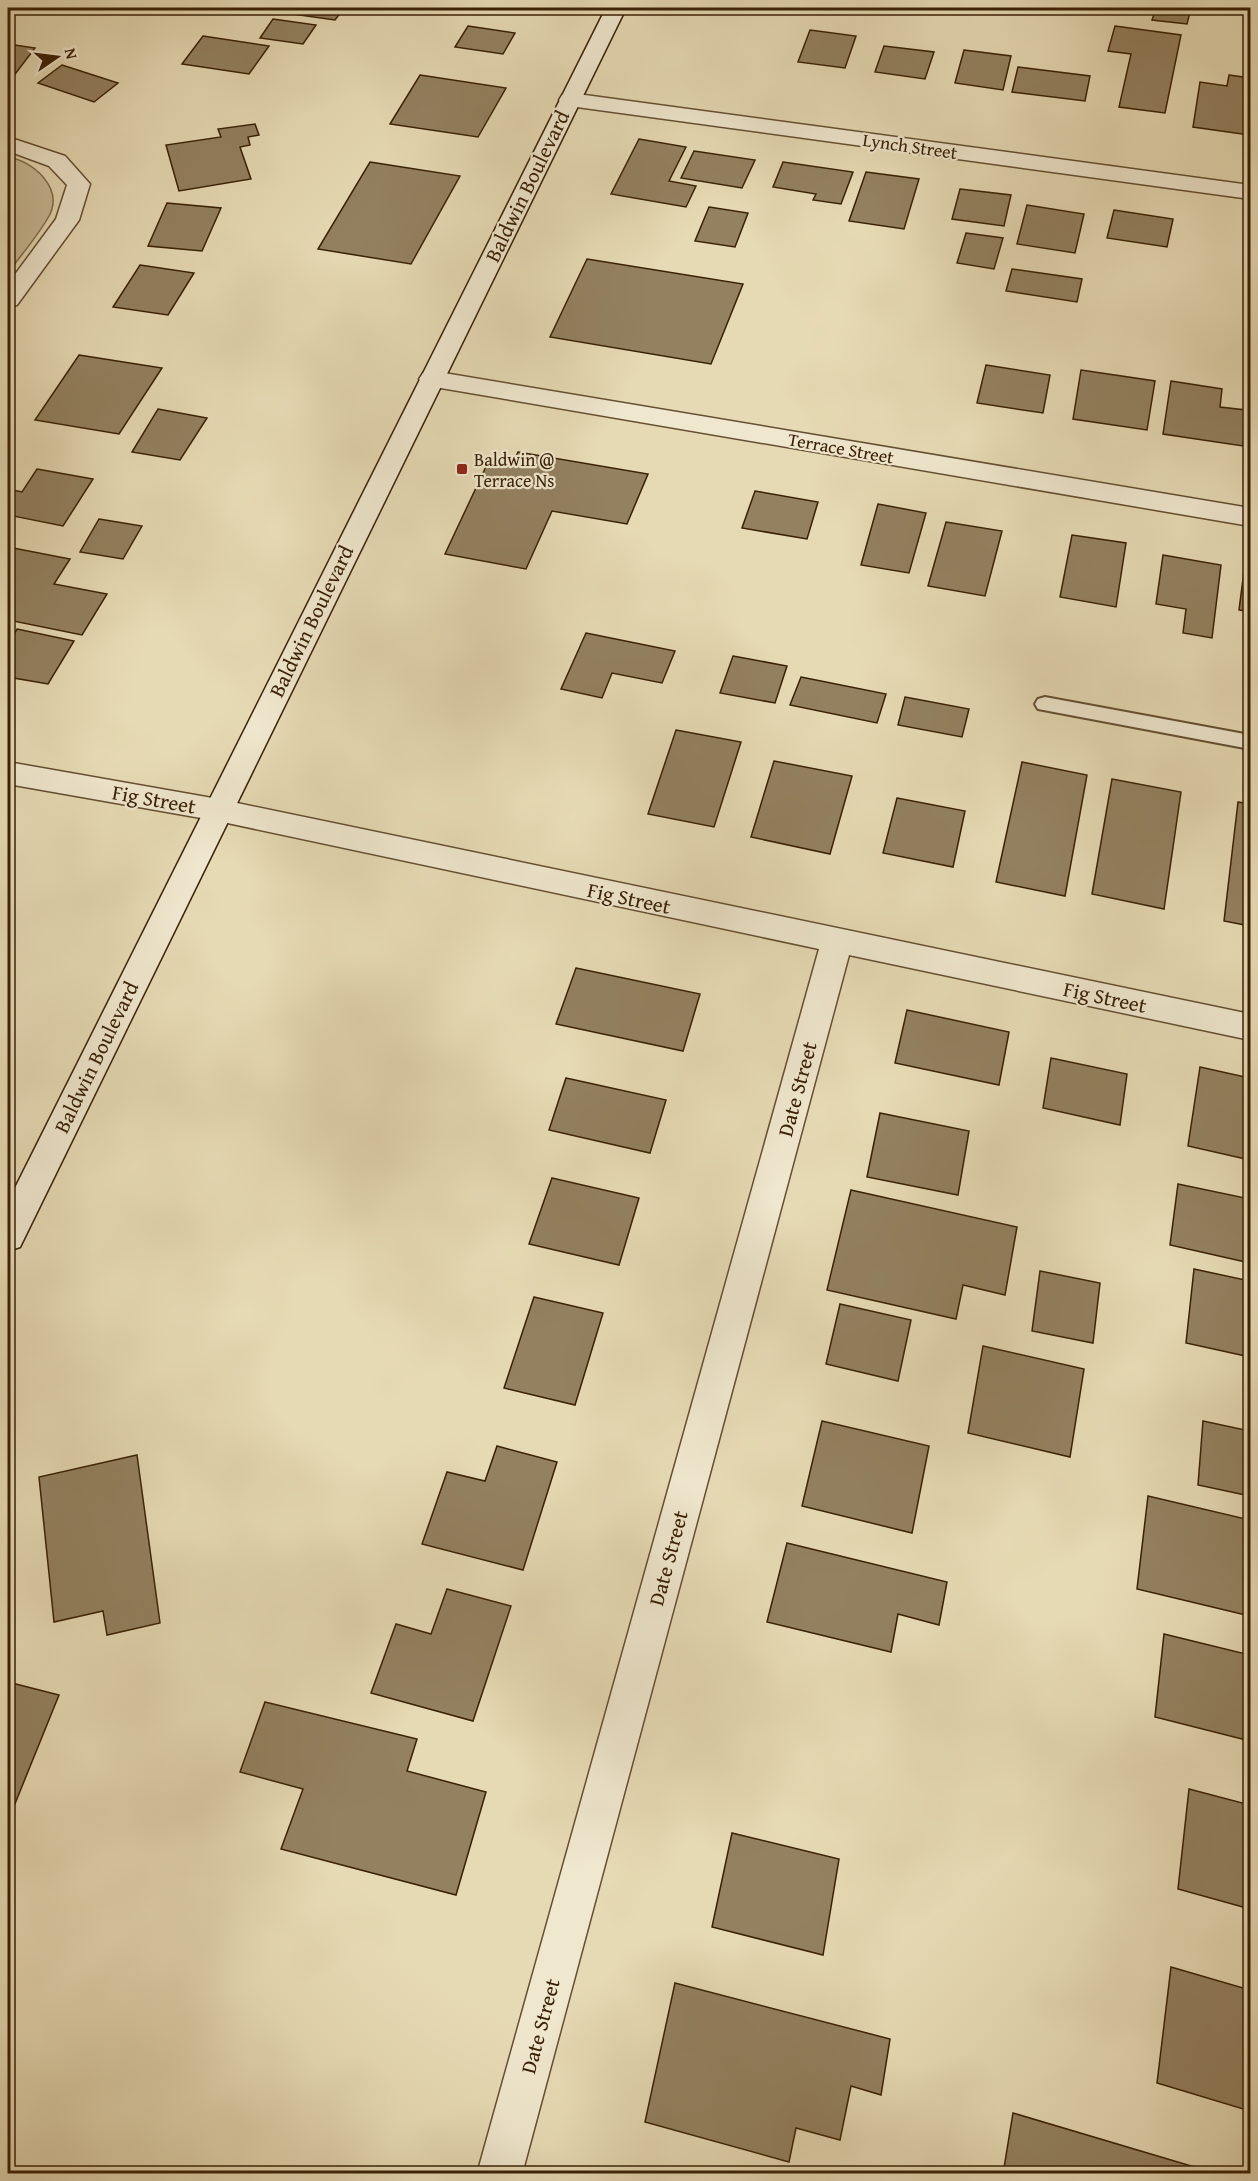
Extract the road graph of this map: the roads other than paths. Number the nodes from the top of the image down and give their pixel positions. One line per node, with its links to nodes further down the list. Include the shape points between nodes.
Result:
1 (616, 8): 2 (street, Baldwin Boulevard)
2 (570, 100): 4 (street, Lynch Street); 6 (street, Baldwin Boulevard)
3 (8, 144): 5 (street, via 57,161 79,184 67,220)
4 (1251, 192)
5 (8, 300)
6 (432, 379): 7 (street, Terrace Street); 11 (street, Baldwin Boulevard)
7 (1251, 517)
8 (1045, 704): 9 (lane)
9 (1251, 742)
10 (8, 773): 11 (street, Fig Street)
11 (218, 810): 12 (street, Fig Street); 14 (street, Baldwin Boulevard)
12 (837, 942): 13 (street, Fig Street); 15 (street, Date Street)
13 (1251, 1027)
14 (8, 1236)
15 (500, 2174)

